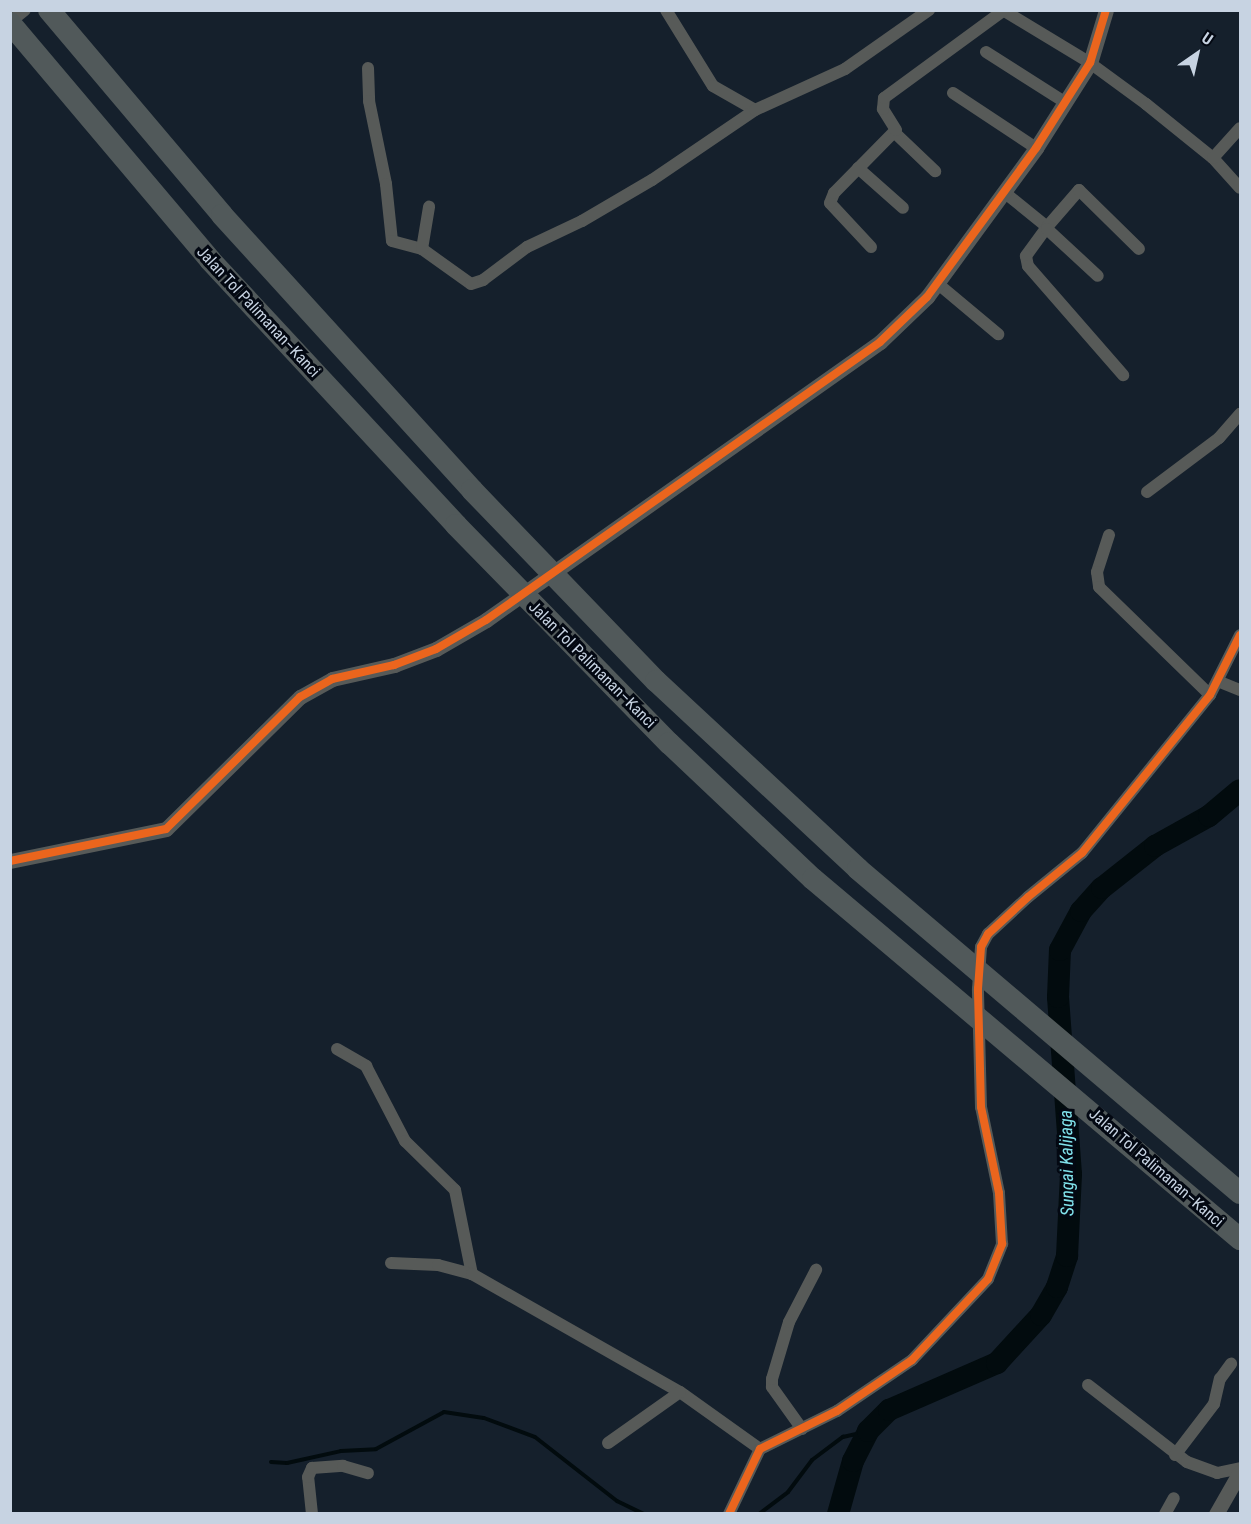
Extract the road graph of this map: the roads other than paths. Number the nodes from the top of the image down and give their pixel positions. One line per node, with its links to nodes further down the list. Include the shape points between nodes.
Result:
1 (25, 10): 7 (street)
2 (49, 10): 41 (highway, Jalan Tol Palimanan–Kanci, via 222,215 548,570 759,779 956,954)
3 (666, 10): 13 (street, via 713,86)
4 (929, 10): 13 (street, via 845,69)
5 (1106, 10): 9 (street)
6 (1003, 11): 9 (street); 15 (street, via 884,98 883,109 895,124)
7 (10, 22): 42 (highway, Jalan Tol Palimanan–Kanci, via 210,260 527,600 805,871)
8 (986, 52): 12 (street)
9 (1090, 63): 12 (street); 17 (street)
10 (368, 68): 26 (street, via 369,101 386,184 392,239)
11 (953, 93): 16 (street)
12 (1066, 103): 16 (street)
13 (755, 110): 26 (street, via 652,180 582,221 527,247 483,280 466,283)
14 (1240, 128): 17 (street)
15 (894, 132): 18 (street); 19 (street)
16 (1036, 148): 21 (street)
17 (1213, 158): 20 (street)
18 (858, 168): 23 (street); 25 (street, via 830,203)
19 (935, 171)
20 (1240, 188)
21 (1004, 192): 24 (street); 29 (street)
22 (429, 207): 26 (street)
23 (903, 208)
24 (1047, 228): 27 (street, via 1079,190); 28 (street); 31 (street, via 1024,261)
25 (871, 247)
26 (422, 249)
27 (1139, 249)
28 (1098, 276)
29 (937, 284): 30 (street); 39 (street, via 912,315 843,370 486,620 436,649 332,679 300,697 166,829)
30 (998, 334)
31 (1122, 375)
32 (1240, 414): 33 (street, via 1219,438)
33 (1147, 492)
34 (1109, 535): 38 (street, via 1097,572 1099,587)
35 (1240, 635): 36 (street)
36 (1220, 682): 37 (street); 38 (street)
37 (1240, 690)
38 (1210, 695): 49 (street, via 1082,853 988,934 981,947 981,1107 1002,1226 1002,1244 995,1267 972,1299 912,1360 837,1411)
39 (10, 861)
40 (337, 1049): 45 (street, via 366,1066 405,1141 455,1190)
41 (1240, 1193)
42 (1240, 1239)
43 (391, 1263): 45 (street, via 438,1265)
44 (816, 1270): 49 (street, via 789,1322 772,1379 772,1387)
45 (472, 1274): 48 (street)
46 (1231, 1364): 52 (street, via 1220,1379 1214,1404)
47 (1088, 1385): 52 (street)
48 (680, 1392): 50 (street); 51 (street)
49 (802, 1429): 51 (street)
50 (608, 1443)
51 (760, 1449): 57 (street)
52 (1175, 1455): 53 (street, via 1213,1472)
53 (1240, 1470): 59 (street)
54 (368, 1473): 56 (street, via 333,1466 312,1468 308,1477)
55 (1174, 1498): 58 (street)
56 (312, 1514)
57 (729, 1514)
58 (1165, 1514)
59 (1216, 1514)

